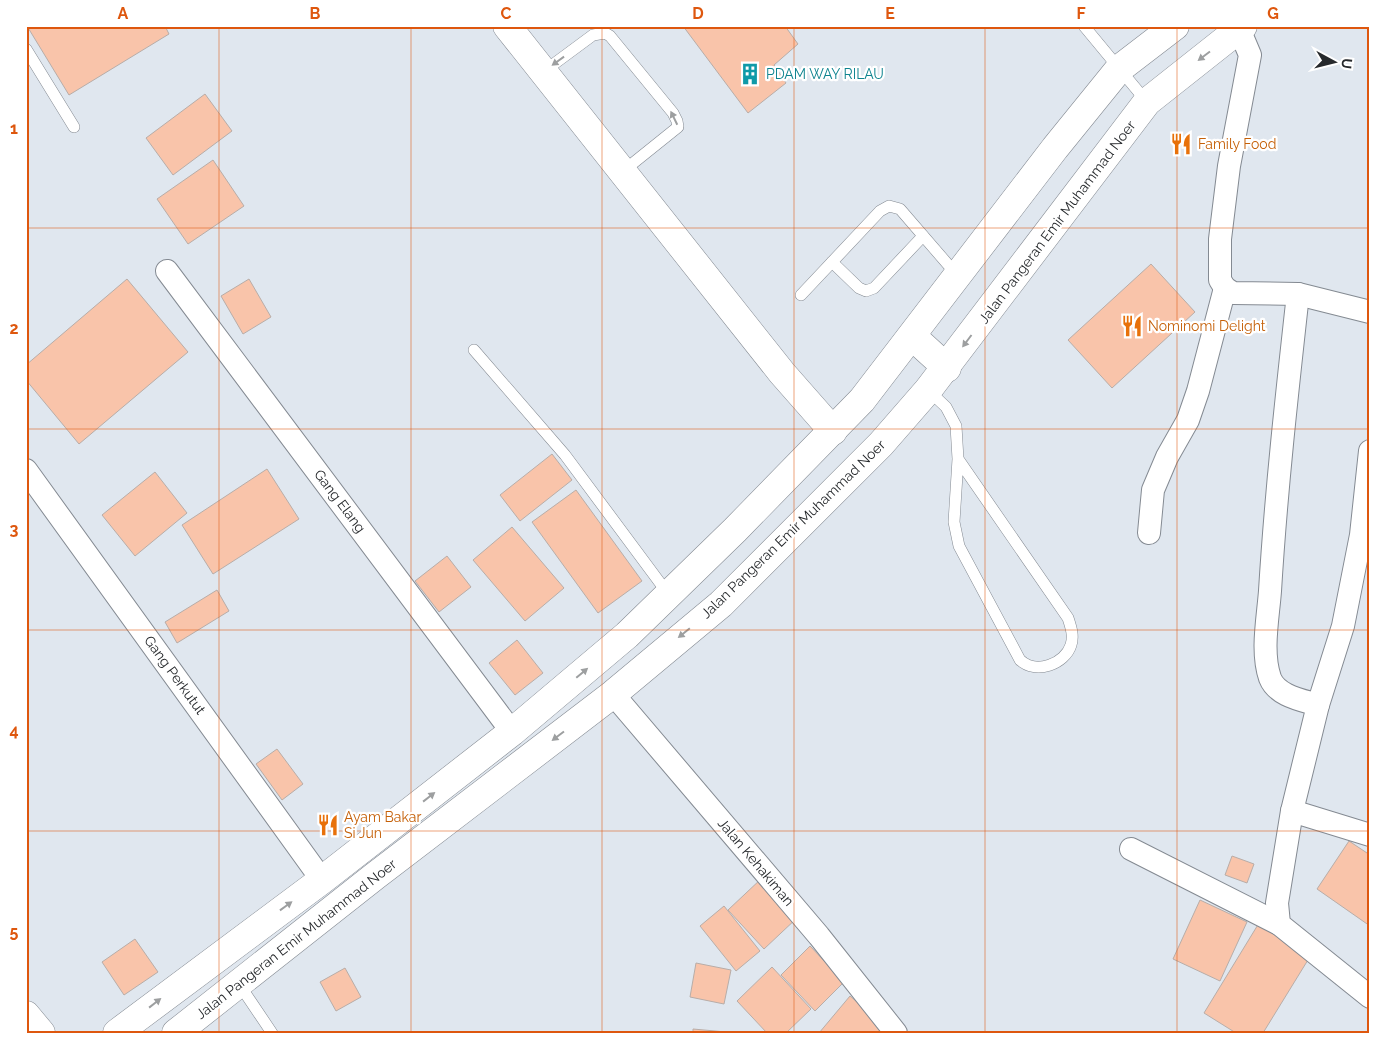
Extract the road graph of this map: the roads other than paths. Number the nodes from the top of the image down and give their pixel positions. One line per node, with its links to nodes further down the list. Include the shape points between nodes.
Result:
1 (507, 26): 7 (main road)
2 (1084, 26): 6 (lane)
3 (1176, 26): 6 (main road)
4 (1241, 28): 8 (main road, Jalan Pangeran Emir Muhammad Noer, one-way to 8); 15 (street, via 1250,55 1228,166 1220,239 1220,280)
5 (26, 49): 9 (lane)
6 (1119, 69): 8 (lane); 14 (main road)
7 (543, 72): 10 (main road); 10 (lane, one-way to 7, via 678,127 673,114 605,33 594,35)
8 (1147, 102): 21 (main road, Jalan Pangeran Emir Muhammad Noer, one-way to 21)
9 (74, 127)
10 (622, 172): 23 (main road, via 782,373)
11 (923, 236): 12 (lane, via 874,288 866,291); 12 (lane, via 900,209 889,206 880,211); 14 (lane)
12 (832, 262): 16 (lane)
13 (167, 271): 34 (street, Gang Elang)
14 (958, 275): 19 (main road)
15 (1225, 288): 17 (street, via 1248,295); 27 (street, via 1188,420 1167,457 1154,490)
16 (801, 294)
17 (1298, 294): 18 (street); 33 (street, via 1274,510 1266,651 1270,678 1275,687)
18 (1370, 312)
19 (912, 336): 21 (main road); 23 (main road)
20 (474, 350): 29 (lane, via 565,456)
21 (947, 368): 22 (main road, Jalan Pangeran Emir Muhammad Noer)
22 (928, 390): 25 (lane, via 953,418); 31 (main road, Jalan Pangeran Emir Muhammad Noer, one-way to 31, via 880,444 721,604)
23 (833, 431): 29 (main road)
24 (1370, 451): 28 (street)
25 (958, 459): 25 (lane, via 954,522 959,546 1020,660 1033,668 1045,666 1062,658 1068,651 1072,636 1068,618)
26 (26, 470): 40 (street, Gang Perkutut)
27 (1149, 533)
28 (1365, 535): 33 (street, via 1343,626)
29 (669, 595): 30 (main road)
30 (627, 635): 31 (main road); 34 (main road, one-way to 30)
31 (650, 662): 32 (main road, Jalan Pangeran Emir Muhammad Noer)
32 (614, 694): 39 (main road, Jalan Pangeran Emir Muhammad Noer, one-way to 39); 49 (street, Jalan Kehakiman, via 819,936)
33 (1318, 705): 35 (street)
34 (512, 732): 38 (main road, one-way to 34)
35 (1292, 811): 36 (street); 41 (street, via 1278,903)
36 (1370, 835)
37 (1130, 849): 41 (street)
38 (357, 852): 39 (main road); 40 (main road)
39 (375, 876): 42 (main road, Jalan Pangeran Emir Muhammad Noer)
40 (322, 880): 46 (main road, one-way to 40)
41 (1279, 924): 43 (street)
42 (239, 984): 47 (main road, Jalan Pangeran Emir Muhammad Noer); 48 (lane)
43 (1370, 997)
44 (26, 1015): 45 (main road)
45 (41, 1033)
46 (117, 1033)
47 (176, 1033)
48 (272, 1033)
49 (896, 1033)

